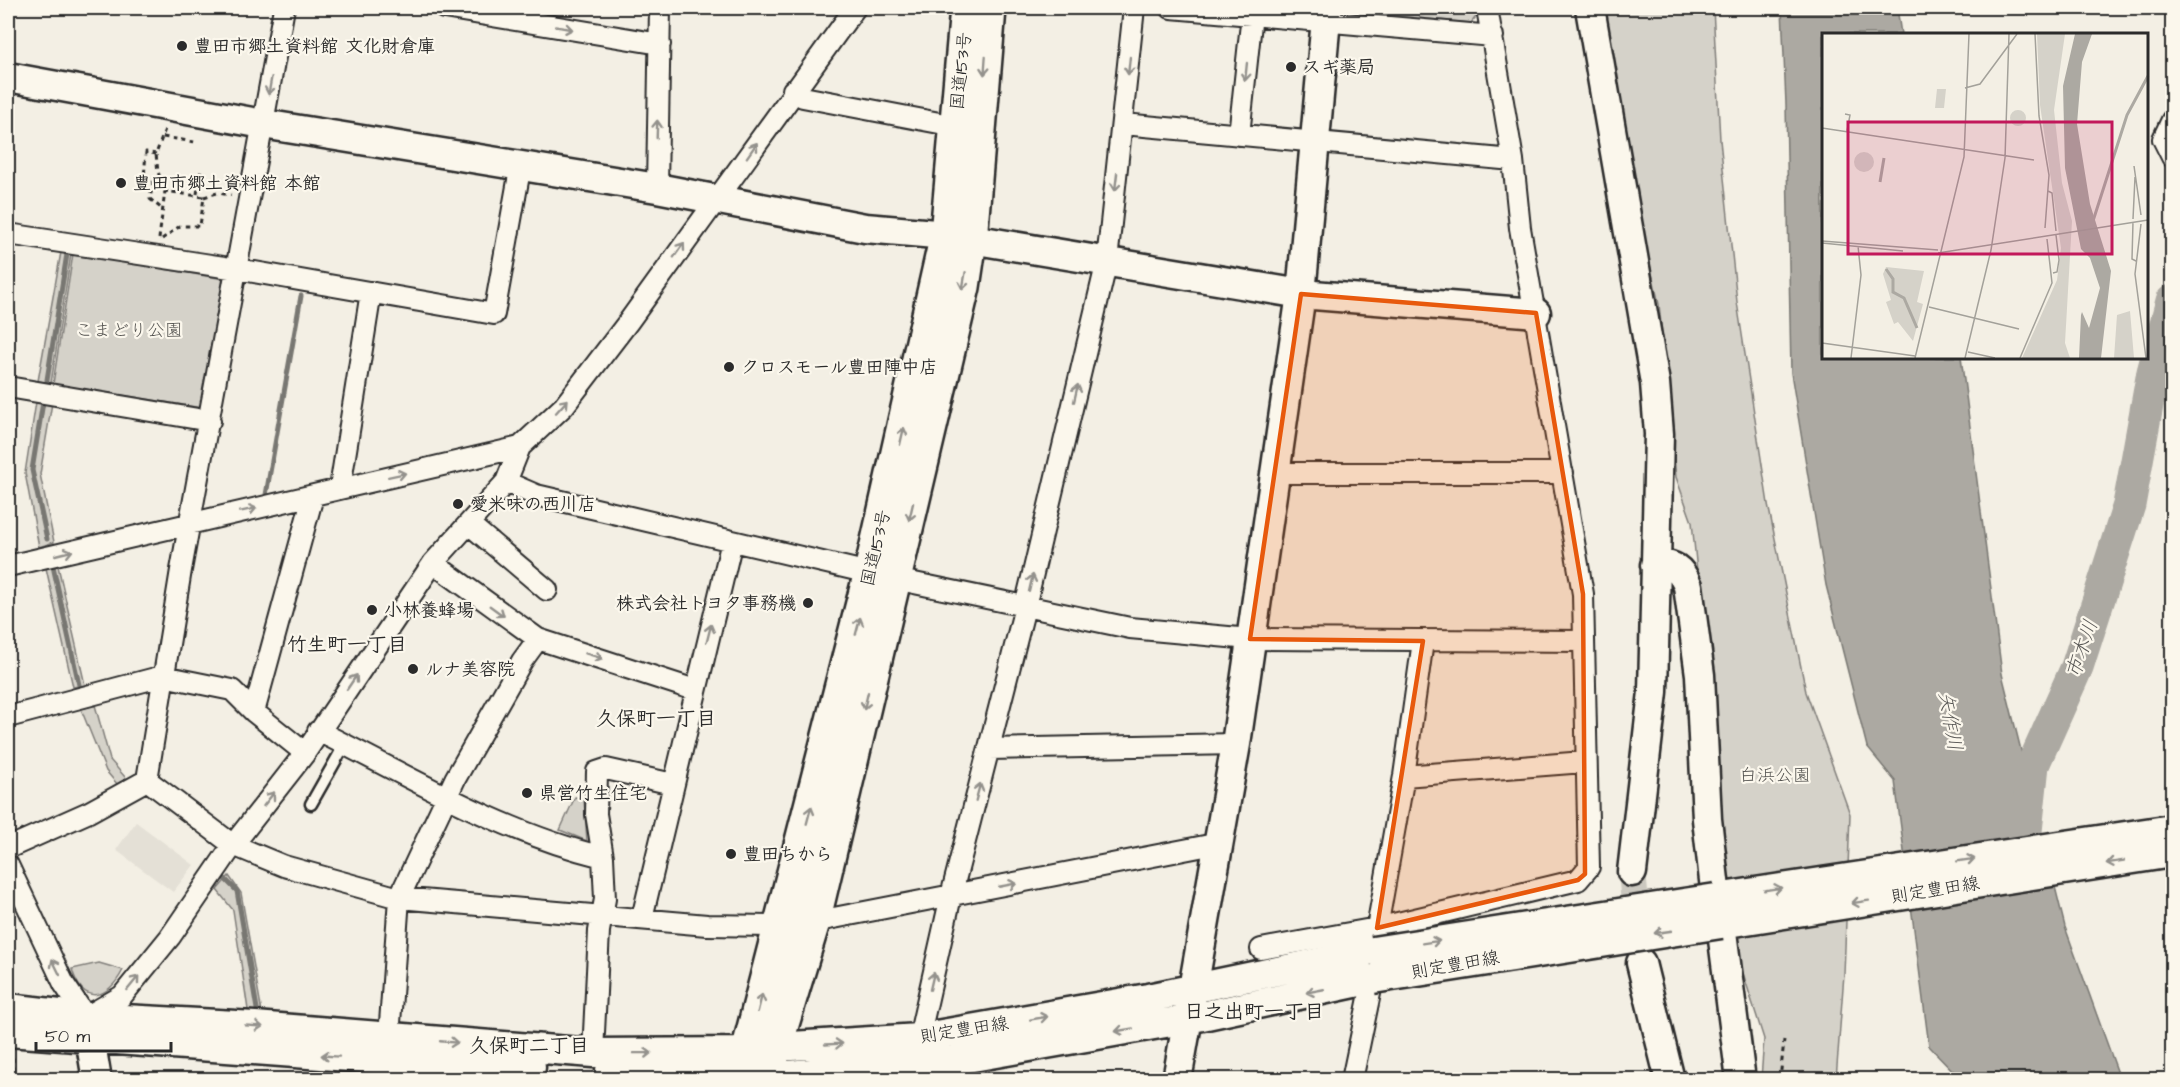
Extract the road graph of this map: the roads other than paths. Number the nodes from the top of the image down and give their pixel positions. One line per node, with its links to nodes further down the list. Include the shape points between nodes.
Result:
1 (284, 8): 18 (street, one-way to 18)
2 (444, 8): 14 (street, one-way to 14)
3 (660, 8): 14 (street)
4 (855, 8): 16 (street)
5 (967, 8): 20 (highway, 国道153号)
6 (989, 8): 29 (highway, 国道153号, one-way to 29)
7 (1134, 8): 19 (street, one-way to 19)
8 (1171, 8): 11 (street)
9 (1487, 8): 13 (street)
10 (1590, 8): 47 (street, via 1655,383 1659,434)
11 (1252, 14): 12 (street); 21 (street, one-way to 21)
12 (1326, 14): 13 (street); 22 (street)
13 (1493, 36): 24 (street)
14 (660, 44): 26 (street, one-way to 14)
15 (8, 77): 18 (street)
16 (793, 90): 20 (street, via 803,97); 27 (street, one-way to 16)
17 (2172, 120): 23 (street, via 2163,139)
18 (263, 124): 25 (street); 31 (street)
19 (1123, 124): 21 (street); 30 (street, one-way to 30)
20 (955, 126): 29 (highway, 国道153号)
21 (1239, 135): 22 (street)
22 (1315, 142): 24 (street); 33 (street)
23 (2172, 157)
24 (1513, 160): 34 (street, via 1520,228)
25 (521, 164): 26 (street); 32 (street, via 494,314)
26 (657, 188): 27 (street)
27 (718, 198): 29 (street, via 865,228); 37 (street, one-way to 27, via 564,406)
28 (8, 234): 31 (street)
29 (959, 237): 30 (street); 49 (highway, 国道153号)
30 (1107, 261): 33 (street); 51 (street, one-way to 30)
31 (237, 269): 32 (street); 36 (street)
32 (371, 292): 41 (street)
33 (1301, 294): 34 (street); 38 (street)
34 (1536, 313): 39 (street)
35 (8, 387): 36 (street)
36 (210, 421): 43 (street)
37 (520, 447): 40 (street); 41 (street, one-way to 37)
38 (1275, 473): 39 (street); 53 (street)
39 (1563, 473): 55 (street, via 1583,594)
40 (506, 482): 44 (street); 45 (street, via 536,495)
41 (340, 488): 42 (street)
42 (313, 496): 43 (street, one-way to 42); 58 (street)
43 (191, 522): 48 (street, one-way to 43); 56 (street)
44 (469, 524): 46 (street); 50 (street)
45 (732, 541): 49 (street); 57 (street, one-way to 45)
46 (434, 563): 52 (street, one-way to 52); 60 (street, one-way to 46)
47 (1655, 565): 78 (street, via 1653,693); 81 (street, via 1675,568 1688,586 1700,675 1707,819)
48 (8, 566)
49 (883, 575): 51 (street); 84 (highway, 国道153号, one-way to 84); 85 (highway, 国道153号, one-way to 49)
50 (547, 590)
51 (1025, 607): 53 (street, via 1130,628); 63 (street)
52 (538, 639): 57 (street, one-way to 57); 69 (street)
53 (1250, 639): 54 (street); 62 (street)
54 (1423, 641): 55 (street); 66 (street)
55 (1582, 641): 65 (street)
56 (163, 676): 58 (street, via 232,690); 59 (street); 67 (street)
57 (695, 690): 68 (street)
58 (254, 712): 64 (street)
59 (8, 717)
60 (318, 731): 61 (street); 64 (street)
61 (345, 744): 69 (street); 70 (lane)
62 (1236, 744): 63 (street); 72 (street)
63 (990, 749): 79 (street, one-way to 63)
64 (305, 753): 73 (street, one-way to 64)
65 (1584, 762): 66 (street); 87 (street, via 1589,867 1578,880)
66 (1404, 776): 87 (street)
67 (147, 780): 73 (street); 74 (street)
68 (673, 784): 76 (street, via 606,769 597,772 596,814); 83 (street)
69 (447, 796): 76 (street, via 563,848); 80 (street)
70 (311, 804)
71 (2172, 829): 81 (street, 則定豊田線, one-way to 71)
72 (1220, 843): 79 (street, one-way to 72); 89 (street, via 1204,942)
73 (233, 845): 80 (street, via 284,866); 92 (street, one-way to 73, via 122,996 170,937)
74 (8, 849)
75 (2172, 853): 81 (street, 則定豊田線, one-way to 81)
76 (603, 857): 82 (street, via 606,887)
77 (8, 866): 92 (street, one-way to 77, via 64,984)
78 (1632, 872)
79 (951, 896): 84 (street); 96 (street, one-way to 79)
80 (399, 898): 82 (street); 95 (street)
81 (1718, 911): 87 (street, 則定豊田線, bridge); 102 (street)
82 (602, 915): 83 (street); 94 (street)
83 (642, 918): 85 (street, via 707,925)
84 (813, 921): 97 (highway, 国道153号)
85 (780, 926): 97 (highway, 国道153号, one-way to 85)
86 (1261, 949): 87 (street)
87 (1374, 953): 89 (street, 則定豊田線); 91 (street, 則定豊田線, one-way to 91); 100 (street)
88 (1641, 963): 101 (street)
89 (1192, 988): 91 (street); 96 (street, 則定豊田線, one-way to 89)
90 (8, 1008): 92 (street)
91 (1188, 1019): 96 (street, 則定豊田線, one-way to 96, via 950,1061); 99 (street)
92 (89, 1027): 93 (street); 95 (street, via 255,1026); 98 (street)
93 (8, 1032)
94 (593, 1053): 95 (street, one-way to 94); 97 (street, one-way to 97)
95 (388, 1059): 97 (street)
96 (912, 1061): 97 (street, 則定豊田線)
97 (755, 1069)
98 (97, 1080)
99 (1177, 1080)
100 (1352, 1080)
101 (1670, 1080)
102 (1741, 1080)

